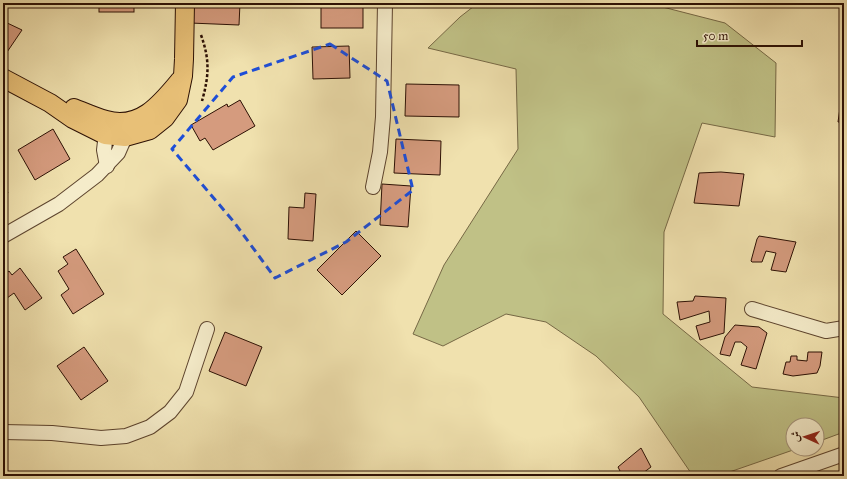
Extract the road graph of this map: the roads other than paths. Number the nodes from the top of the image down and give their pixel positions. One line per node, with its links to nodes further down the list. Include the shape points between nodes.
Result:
1 (185, 3): 5 (main road, via 183,76 178,100 165,118 150,130)
2 (385, 3): 7 (street, via 384,117)
3 (3, 78): 4 (main road, via 50,103 73,119)
4 (106, 128): 5 (main road); 6 (street, via 104,150)
5 (125, 129): 6 (street, via 118,153)
6 (107, 166): 8 (street, via 59,204)
7 (373, 187)
8 (3, 236)
9 (752, 309): 10 (street, via 826,331)
10 (844, 328)
11 (207, 329): 12 (street, via 186,392 170,412 150,427 126,436 101,438)
12 (3, 432)
13 (844, 454): 14 (street)
14 (781, 476)

